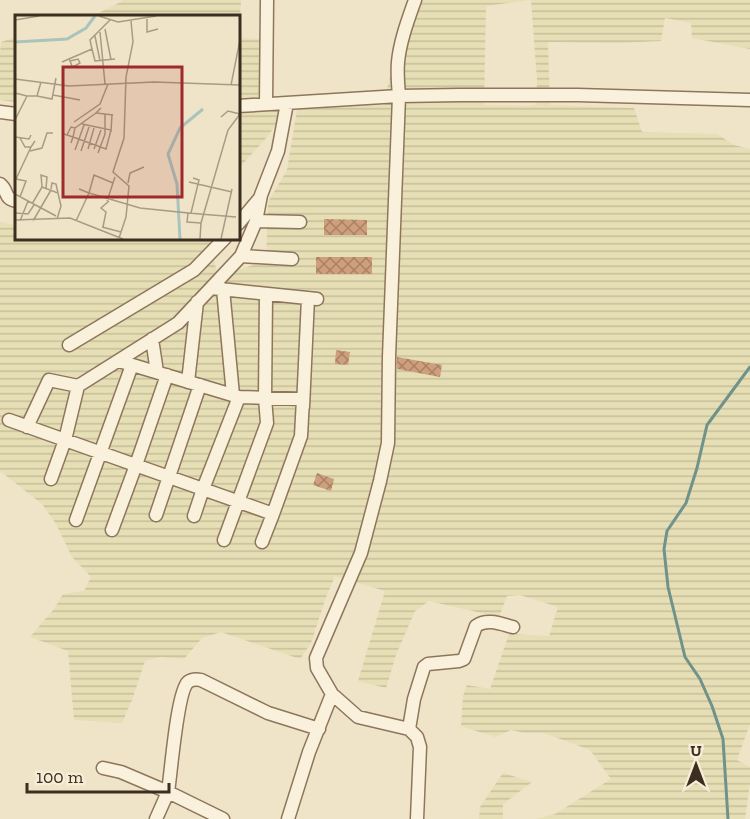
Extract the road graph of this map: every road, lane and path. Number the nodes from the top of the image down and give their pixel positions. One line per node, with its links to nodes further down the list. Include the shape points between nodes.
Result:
1 (267, 0): 6 (street)
2 (415, 0): 3 (street, via 398,61)
3 (399, 96): 4 (street, via 578,95); 5 (street); 50 (street, via 388,443 361,553 316,658 317,668)
4 (750, 100)
5 (287, 103): 6 (street); 11 (street, via 278,151)
6 (266, 104): 7 (street)
7 (240, 106)
8 (0, 112): 9 (street)
9 (15, 114)
10 (0, 184): 12 (street, via 6,196)
11 (261, 195): 13 (street); 14 (street)
12 (15, 201)
13 (240, 221)
14 (256, 221): 15 (street); 17 (street)
15 (300, 222)
16 (223, 240): 23 (street, via 194,270)
17 (241, 256): 18 (street); 19 (street)
18 (292, 259)
19 (217, 289): 20 (street); 21 (street); 29 (street)
20 (266, 294): 30 (street); 31 (street, via 312,298)
21 (197, 302): 22 (street, via 178,322); 27 (street)
22 (152, 339): 24 (street); 26 (street)
23 (69, 345)
24 (119, 361): 25 (street); 28 (street)
25 (132, 365): 26 (street); 36 (street)
26 (162, 374): 27 (street); 37 (street)
27 (194, 384): 29 (street); 38 (street)
28 (78, 386): 34 (street, via 49,380); 35 (street)
29 (236, 396): 30 (street); 40 (street)
30 (265, 398): 31 (street); 41 (street, via 267,423)
31 (303, 399): 33 (street); 42 (street, via 301,436)
32 (9, 420): 34 (street)
33 (302, 422)
34 (27, 427): 35 (street)
35 (65, 440): 36 (street); 39 (street)
36 (100, 453): 37 (street); 45 (street)
37 (136, 465): 38 (street); 46 (street)
38 (170, 477): 40 (street); 43 (street)
39 (51, 479)
40 (202, 489): 41 (street); 44 (street)
41 (239, 502): 42 (street); 47 (street)
42 (273, 514): 48 (street)
43 (156, 515)
44 (194, 516)
45 (76, 520)
46 (112, 530)
47 (225, 540)
48 (262, 542)
49 (513, 627): 52 (street, via 478,623 464,659 424,667)
50 (332, 694): 51 (street); 52 (street, via 358,717)
51 (319, 729): 54 (street, via 268,713 194,679 183,691); 57 (street)
52 (409, 729): 58 (street, via 420,747)
53 (103, 768): 54 (street)
54 (168, 792): 55 (street); 56 (street)
55 (156, 819)
56 (224, 819)
57 (288, 819)
58 (417, 819)

